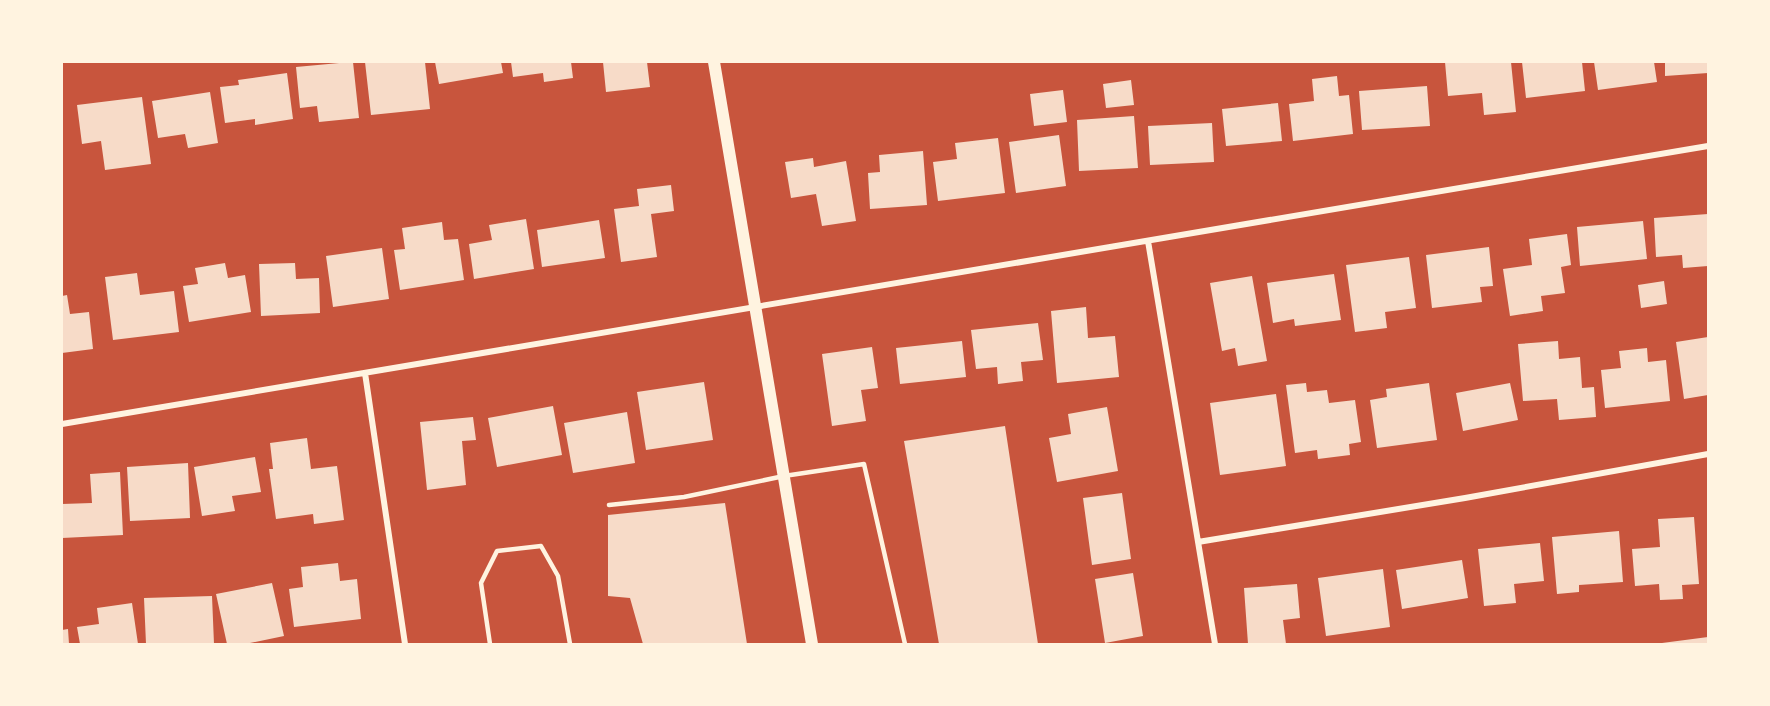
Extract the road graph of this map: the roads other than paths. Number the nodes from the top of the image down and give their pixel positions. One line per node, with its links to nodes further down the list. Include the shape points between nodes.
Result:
1 (714, 62): 4 (main road)
2 (1708, 146): 3 (street)
3 (1148, 241): 4 (street); 10 (street)
4 (755, 307): 5 (street); 8 (main road)
5 (365, 373): 6 (street); 11 (street)
6 (62, 424)
7 (1708, 454): 10 (street)
8 (784, 476): 9 (lane, via 684,497); 14 (main road); 15 (lane, via 864,464)
9 (609, 505)
10 (1198, 542): 16 (street)
11 (405, 645)
12 (490, 645): 13 (lane, via 481,583 497,551 541,546 558,576)
13 (570, 645)
14 (812, 645)
15 (905, 645)
16 (1215, 645)

